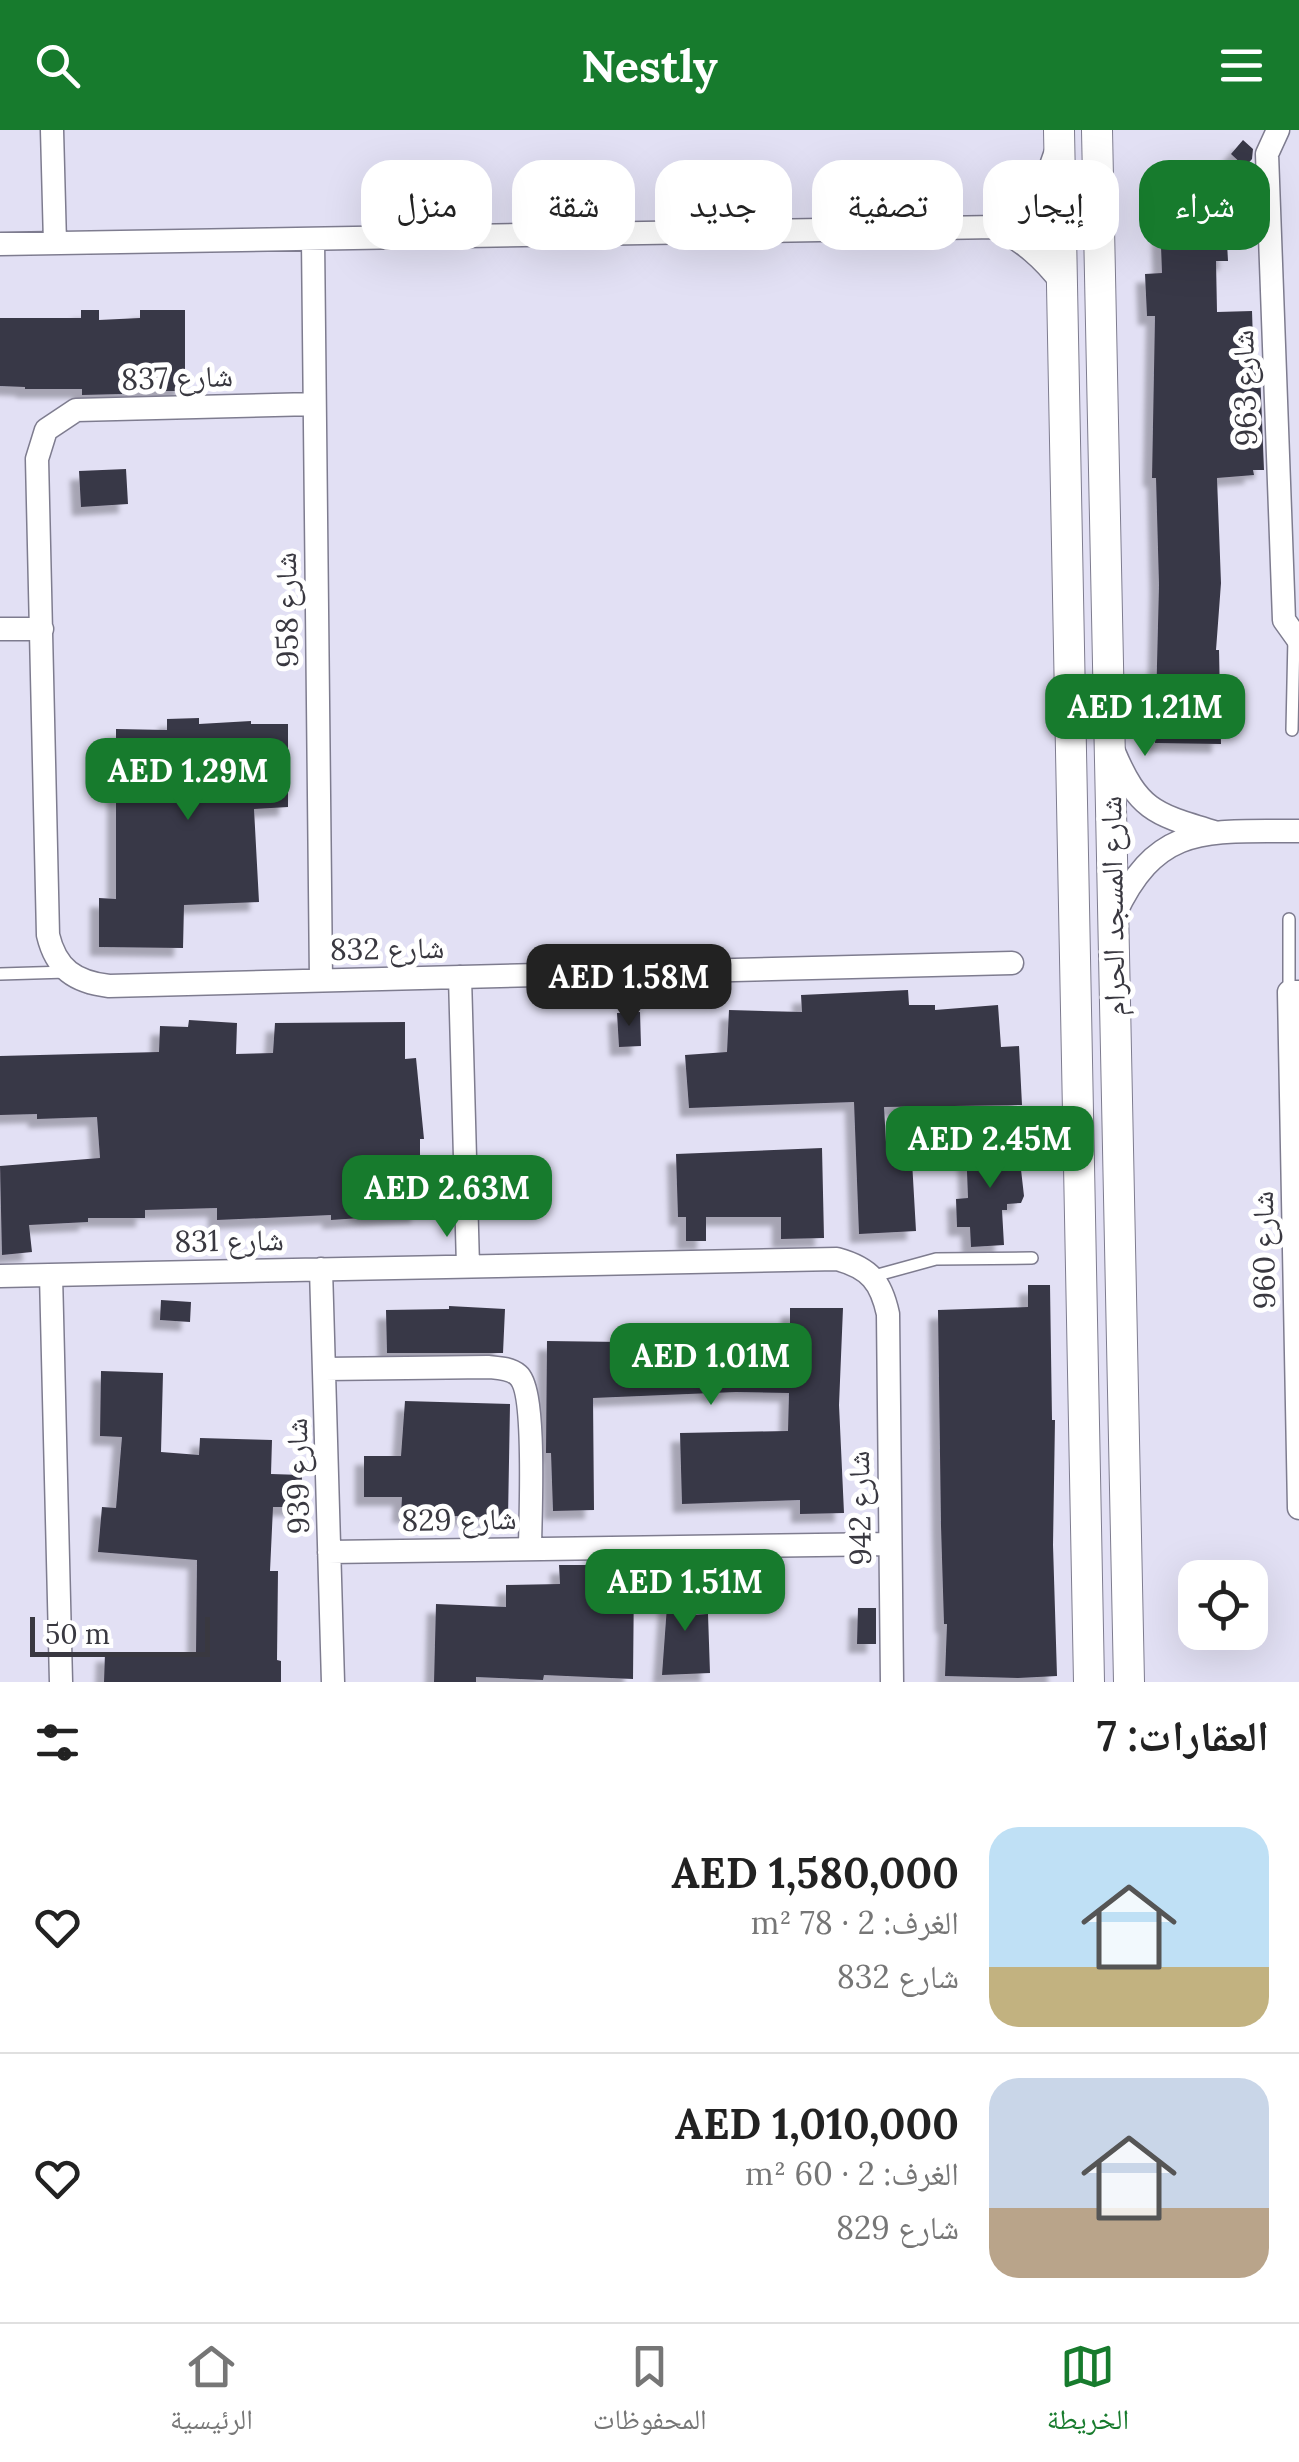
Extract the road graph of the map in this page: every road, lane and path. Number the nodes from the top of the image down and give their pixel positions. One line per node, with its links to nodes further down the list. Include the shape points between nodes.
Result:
1 (52, 130): 8 (street)
2 (1097, 130): 19 (street, شارع المسجد الحرام)
3 (1278, 130): 13 (street, شارع 963, via 1268,154)
4 (1059, 134): 5 (street); 11 (street, شارع المسجد الحرام)
5 (1052, 160)
6 (983, 227): 7 (street)
7 (312, 238): 8 (street); 14 (street, شارع 958)
8 (54, 243): 9 (street)
9 (0, 244)
10 (1032, 250): 11 (street)
11 (1062, 283): 44 (street, شارع المسجد الحرام)
12 (1299, 379): 13 (street)
13 (1275, 380): 17 (street, شارع 963, via 1284,620)
14 (314, 404): 15 (street, شارع 837, via 76,410 46,430 37,459); 28 (street, شارع 958)
15 (42, 628): 16 (street); 25 (street, via 48,935 53,956)
16 (0, 629)
17 (1297, 639): 18 (lane)
18 (1292, 730)
19 (1109, 740): 21 (street, via 1139,800); 22 (street, شارع المسجد الحرام)
20 (1299, 831): 21 (street)
21 (1214, 832): 22 (street, via 1166,846 1145,863)
22 (1113, 918): 45 (street, شارع المسجد الحرام)
23 (1288, 919): 29 (lane)
24 (1012, 962): 27 (street, شارع 832)
25 (67, 972): 26 (lane); 28 (street, شارع 832, via 109,986)
26 (0, 974)
27 (460, 977): 28 (street, شارع 832); 31 (street)
28 (321, 980)
29 (1294, 992): 37 (street, شارع 960)
30 (1032, 1258): 35 (lane, via 936,1259)
31 (468, 1266): 32 (street, شارع 831); 35 (street, شارع 831, via 837,1259)
32 (321, 1269): 33 (street, شارع 831); 36 (street, شارع 939)
33 (51, 1275): 34 (street, شارع 831); 41 (street)
34 (0, 1276)
35 (874, 1276): 38 (street, شارع 942, via 888,1314)
36 (325, 1369): 39 (street, via 488,1366 518,1375 530,1398); 40 (street, شارع 939)
37 (1299, 1508)
38 (890, 1544): 39 (street, شارع 829); 43 (street, شارع 942)
39 (530, 1549): 40 (street, شارع 829)
40 (329, 1552): 42 (street, شارع 939)
41 (60, 1682)
42 (332, 1682)
43 (892, 1682)
44 (1089, 1682)
45 (1129, 1682)

